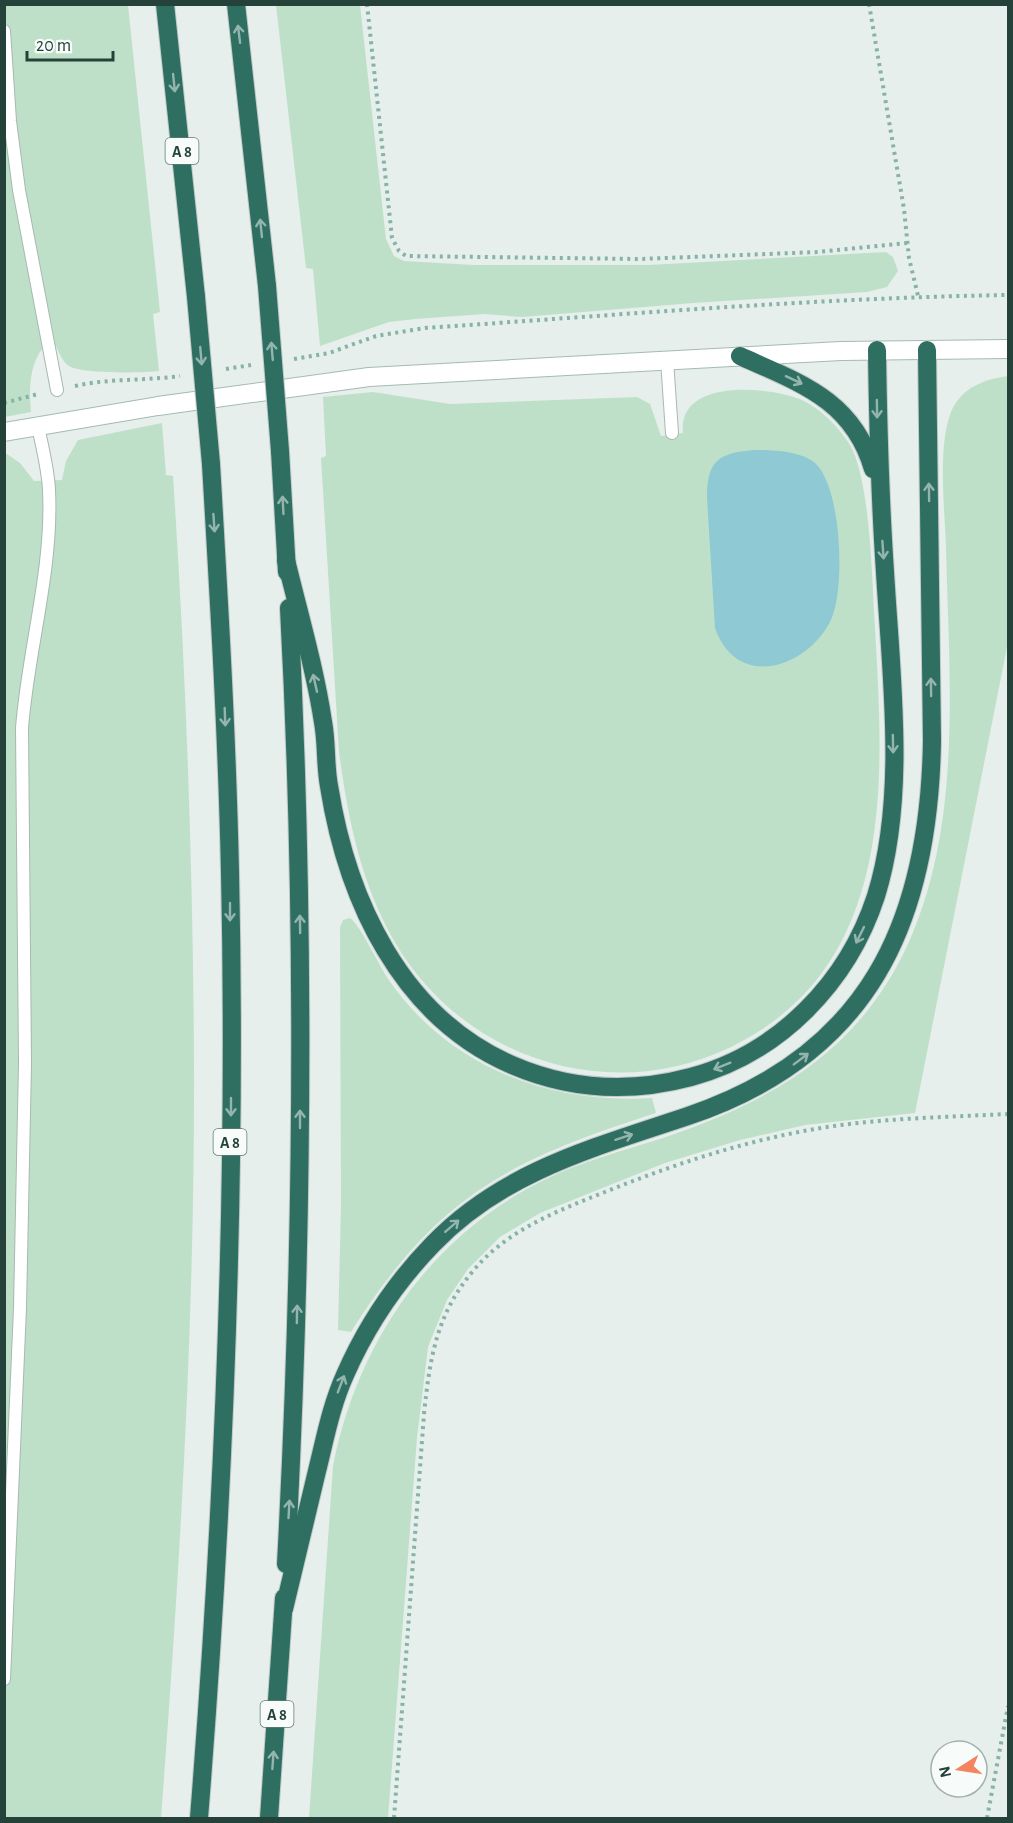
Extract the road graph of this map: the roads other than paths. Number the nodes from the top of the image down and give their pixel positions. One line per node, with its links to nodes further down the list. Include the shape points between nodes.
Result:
1 (165, 4): 17 (highway, A 8, one-way to 17, bridge, via 211,464 230,874 230,1168 221,1486)
2 (236, 4): 14 (highway, A 8, one-way to 2, bridge, via 267,286)
3 (4, 31): 9 (lane, via 19,190)
4 (1008, 349): 6 (main road)
5 (877, 350): 6 (main road); 7 (main road); 13 (highway, one-way to 13)
6 (927, 350): 15 (highway, one-way to 6, via 330,1417 344,1376 388,1298 435,1242 474,1208 542,1167 727,1101 776,1077 833,1031 854,1009 880,970 903,922 914,887 930,793)
7 (740, 356): 8 (main road); 13 (highway, one-way to 13, via 807,387 837,408 861,436)
8 (667, 360): 10 (main road, via 347,379); 12 (lane)
9 (57, 390)
10 (38, 426): 11 (main road); 16 (lane, via 49,509 22,739 25,1063)
11 (4, 432)
12 (672, 432)
13 (879, 491): 14 (highway, one-way to 14, via 890,666 892,793 885,858 868,919 828,987 786,1029 749,1054 720,1067 636,1087 555,1080 489,1054 436,1015 395,967 366,911 341,840 328,782 321,711)
14 (286, 560): 15 (highway, A 8, one-way to 14, via 297,1328 301,1022 298,805)
15 (284, 1609): 18 (highway, A 8, one-way to 15)
16 (4, 1679)
17 (199, 1818)
18 (269, 1818)

